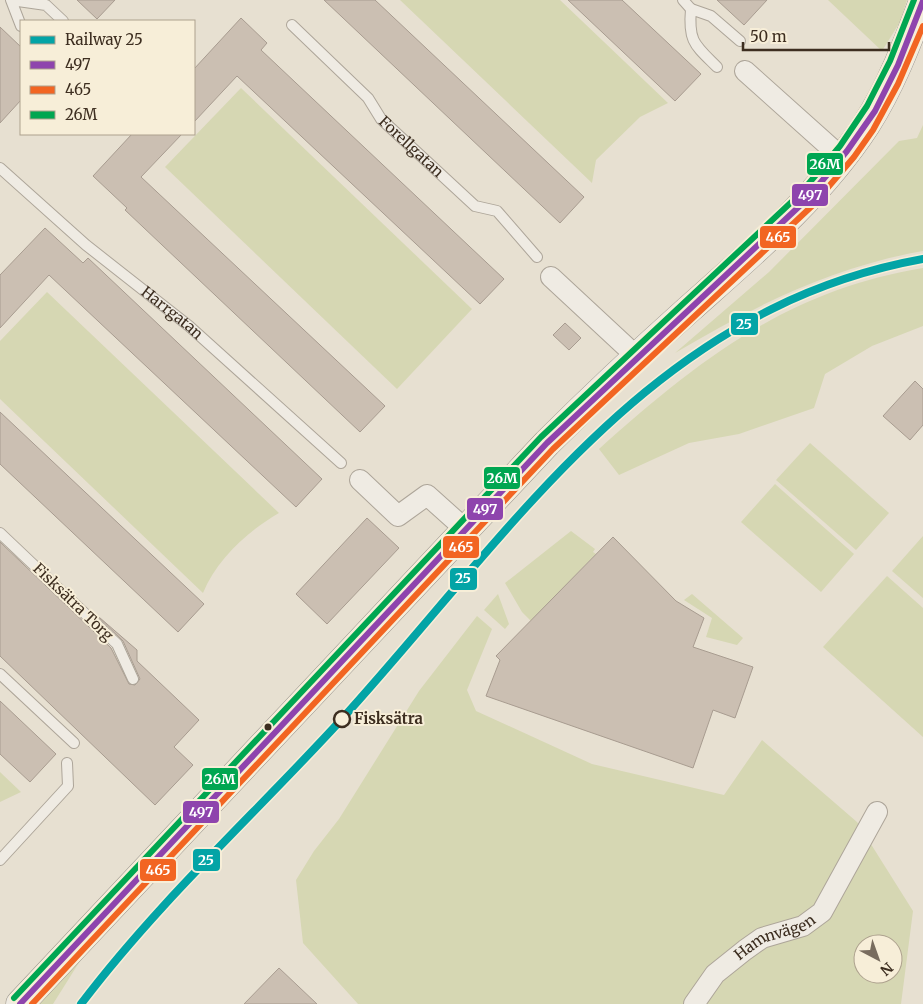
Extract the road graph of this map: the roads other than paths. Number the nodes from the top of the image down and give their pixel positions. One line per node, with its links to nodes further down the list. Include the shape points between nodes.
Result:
1 (11, 0): 5 (lane, via 46,6); 6 (lane)
2 (682, 0): 4 (lane)
3 (923, 1): 11 (street, via 905,48 878,102)
4 (691, 9): 8 (lane, via 711,16); 9 (lane, via 689,31 697,46)
5 (62, 20)
6 (20, 23)
7 (292, 25): 13 (lane, Forellgatan, via 368,98 381,119 475,206 496,211)
8 (740, 41)
9 (717, 67)
10 (745, 71): 11 (street)
11 (841, 157): 15 (street, via 811,196)
12 (0, 168): 16 (lane, Harrgatan, via 86,245 189,326)
13 (537, 257)
14 (550, 277): 15 (street)
15 (636, 356): 18 (street)
16 (341, 463)
17 (360, 480): 18 (street, via 398,516 427,495)
18 (465, 529): 26 (street)
19 (0, 533): 21 (lane, Fisksätra Torg, via 117,644)
20 (0, 674): 22 (lane)
21 (133, 679)
22 (74, 743)
23 (67, 763): 25 (lane, via 68,786)
24 (877, 812): 27 (street, Hamnvägen, via 822,912 803,926 762,938 715,974)
25 (0, 860)
26 (20, 1004)
27 (694, 1004)

